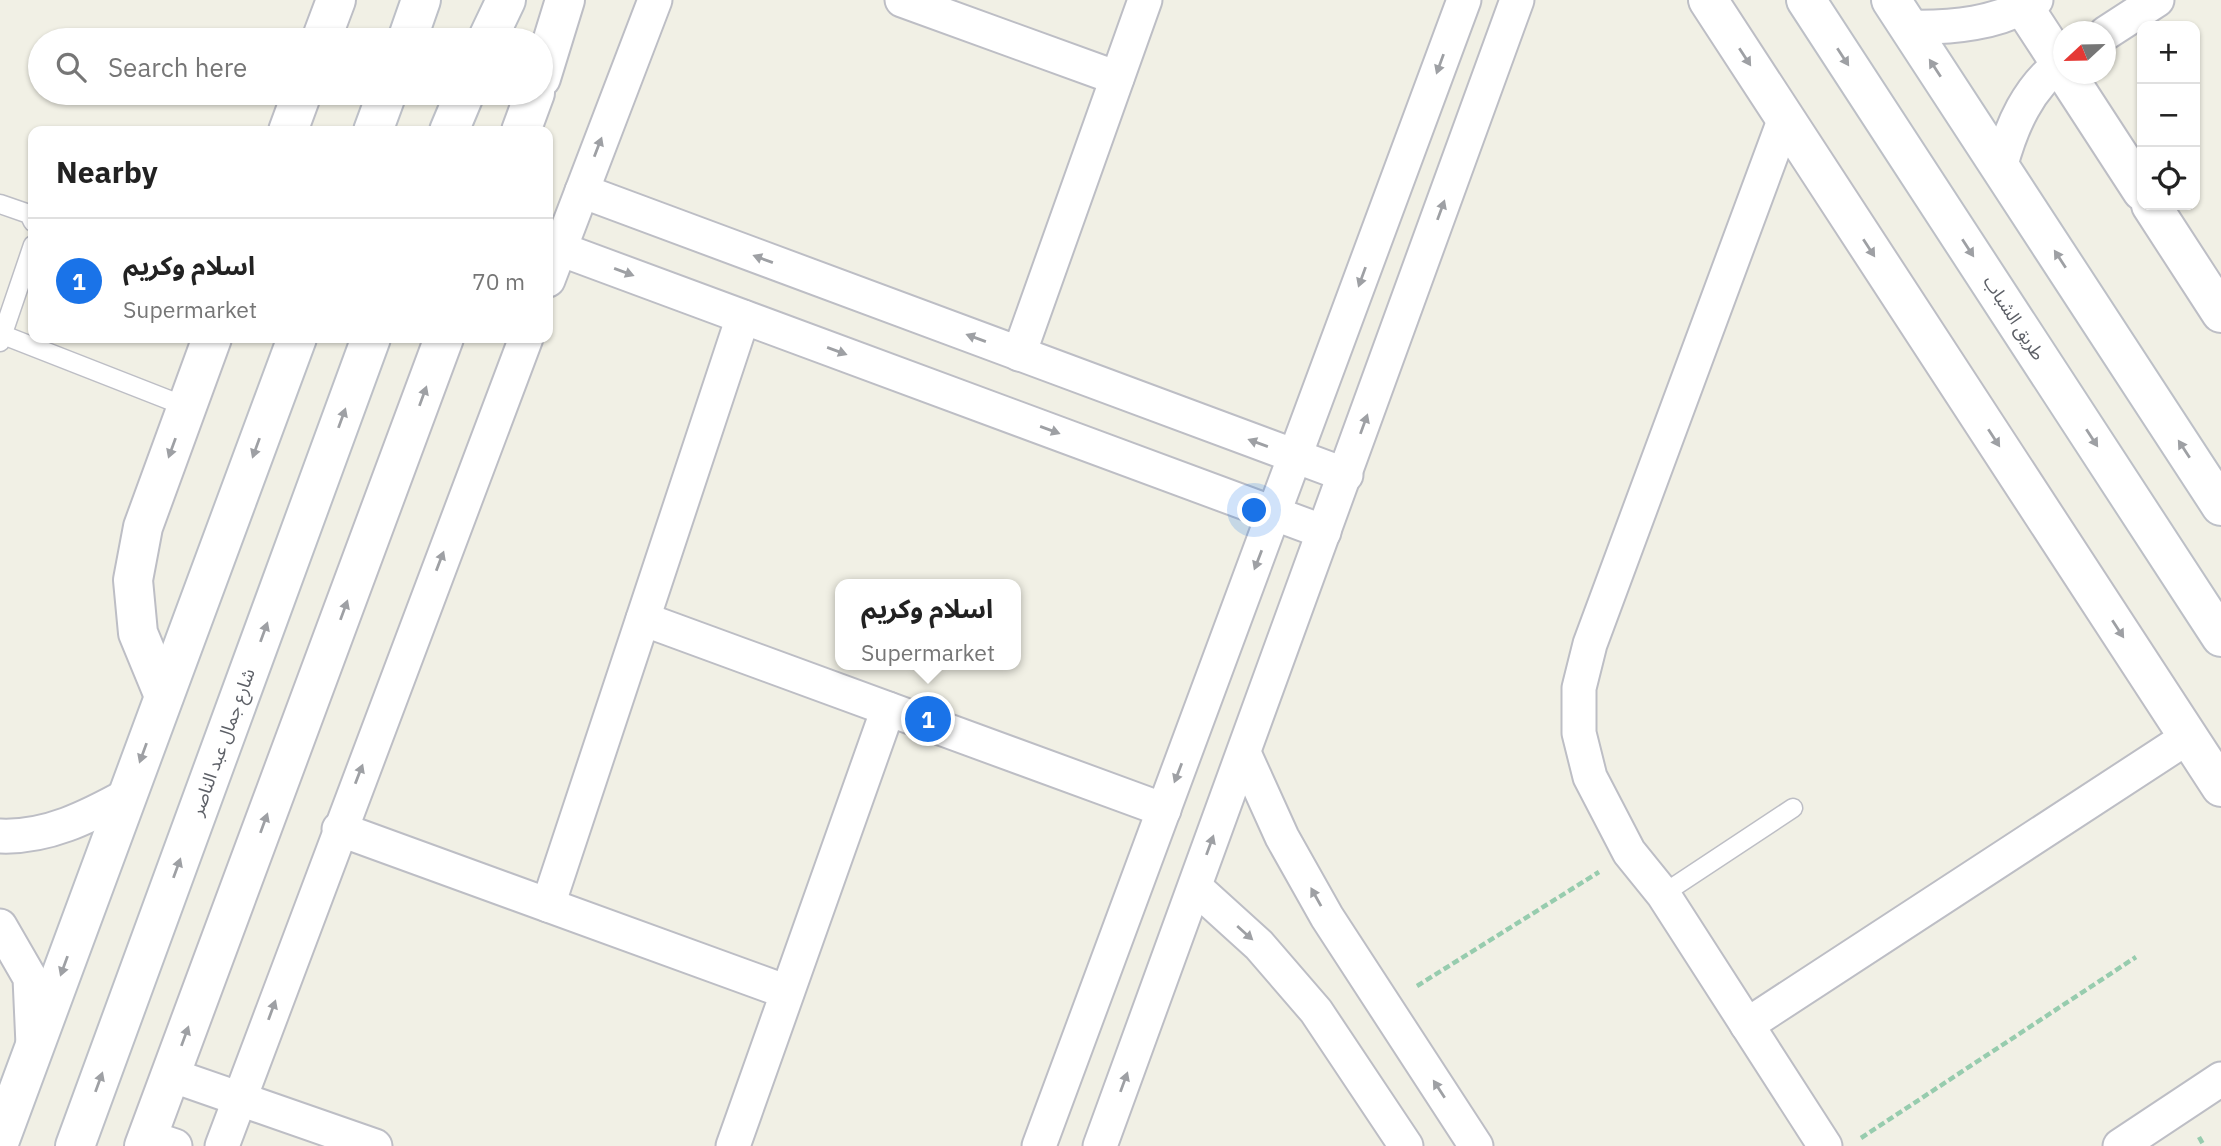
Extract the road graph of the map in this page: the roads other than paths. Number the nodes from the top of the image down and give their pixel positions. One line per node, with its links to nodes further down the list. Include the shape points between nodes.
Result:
1 (336, 0): 16 (main road)
2 (421, 0): 17 (main road)
3 (506, 0): 18 (main road)
4 (565, 0): 19 (main road)
5 (654, 0): 35 (street, one-way to 5)
6 (902, 0): 22 (street)
7 (1145, 0): 22 (street)
8 (1464, 0): 52 (street, one-way to 52)
9 (1517, 0): 53 (street, one-way to 9)
10 (1708, 0): 28 (main road, one-way to 28)
11 (1806, 0): 58 (main road, طريق الشباب, one-way to 58)
12 (2157, 0): 15 (street)
13 (2026, 3): 14 (street, via 1967,25); 20 (main road)
14 (1900, 13): 33 (main road, one-way to 14)
15 (2116, 26)
16 (326, 28)
17 (411, 28)
18 (493, 28)
19 (553, 39)
20 (2053, 50)
21 (2053, 74): 33 (street, via 2038,85 2020,110)
22 (1117, 78): 50 (street)
23 (2074, 84): 34 (main road)
24 (298, 105): 29 (main road)
25 (383, 105): 30 (main road)
26 (460, 105): 31 (main road)
27 (531, 105): 32 (main road)
28 (1785, 118): 61 (main road, one-way to 61); 70 (street, via 1590,644 1579,688 1579,733 1590,778 1629,852)
29 (290, 126)
30 (375, 126)
31 (451, 126)
32 (523, 126)
33 (2000, 168): 54 (main road, one-way to 33)
34 (2137, 183)
35 (582, 191): 39 (street); 50 (street, one-way to 35)
36 (0, 204): 38 (lane)
37 (2154, 210): 42 (main road)
38 (28, 214)
39 (559, 249): 41 (street); 43 (street, one-way to 43)
40 (28, 260): 44 (lane)
41 (553, 266)
42 (2220, 308)
43 (743, 317): 55 (street, one-way to 55); 57 (street)
44 (1, 339): 51 (lane)
45 (210, 343): 51 (main road)
46 (295, 343): 59 (main road, one-way to 59)
47 (370, 343): 81 (main road, شارع جمال عبد الناصر, one-way to 47)
48 (442, 343): 76 (main road, one-way to 48)
49 (524, 343): 67 (street, one-way to 49)
50 (1019, 354): 52 (street, one-way to 50)
51 (187, 407): 59 (main road, one-way to 59, via 143,527 133,580 138,634)
52 (1296, 457): 53 (street); 55 (street)
53 (1346, 475): 56 (street)
54 (2221, 506)
55 (1275, 514): 56 (street); 66 (street, one-way to 66)
56 (1325, 532): 62 (street)
57 (643, 619): 60 (street); 71 (street)
58 (2221, 637)
59 (164, 696): 64 (main road, one-way to 64)
60 (888, 709): 66 (street); 73 (street)
61 (2188, 737): 63 (main road); 74 (street)
62 (1244, 753): 69 (street, one-way to 62); 88 (street, one-way to 62, via 1327,917 1282,837)
63 (2221, 787)
64 (128, 795): 68 (street, via 80,821 20,837); 75 (main road, one-way to 75)
65 (1793, 808): 70 (lane)
66 (1164, 810): 85 (street)
67 (338, 829): 71 (street); 78 (street, one-way to 67)
68 (0, 836)
69 (1195, 887): 86 (street, one-way to 69); 87 (street, one-way to 87, via 1259,945 1316,1011)
70 (1662, 894): 74 (street)
71 (548, 905): 73 (street)
72 (0, 926): 75 (street, via 30,978)
73 (788, 992): 84 (street)
74 (1747, 1025): 89 (street)
75 (33, 1049): 79 (main road)
76 (171, 1075): 78 (street); 80 (main road)
77 (2221, 1079): 90 (street)
78 (240, 1097): 82 (street); 83 (street)
79 (3, 1124)
80 (156, 1143)
81 (75, 1146)
82 (222, 1146)
83 (375, 1146)
84 (733, 1146)
85 (1039, 1146)
86 (1100, 1146)
87 (1406, 1146)
88 (1476, 1146)
89 (1825, 1146)
90 (2120, 1146)

